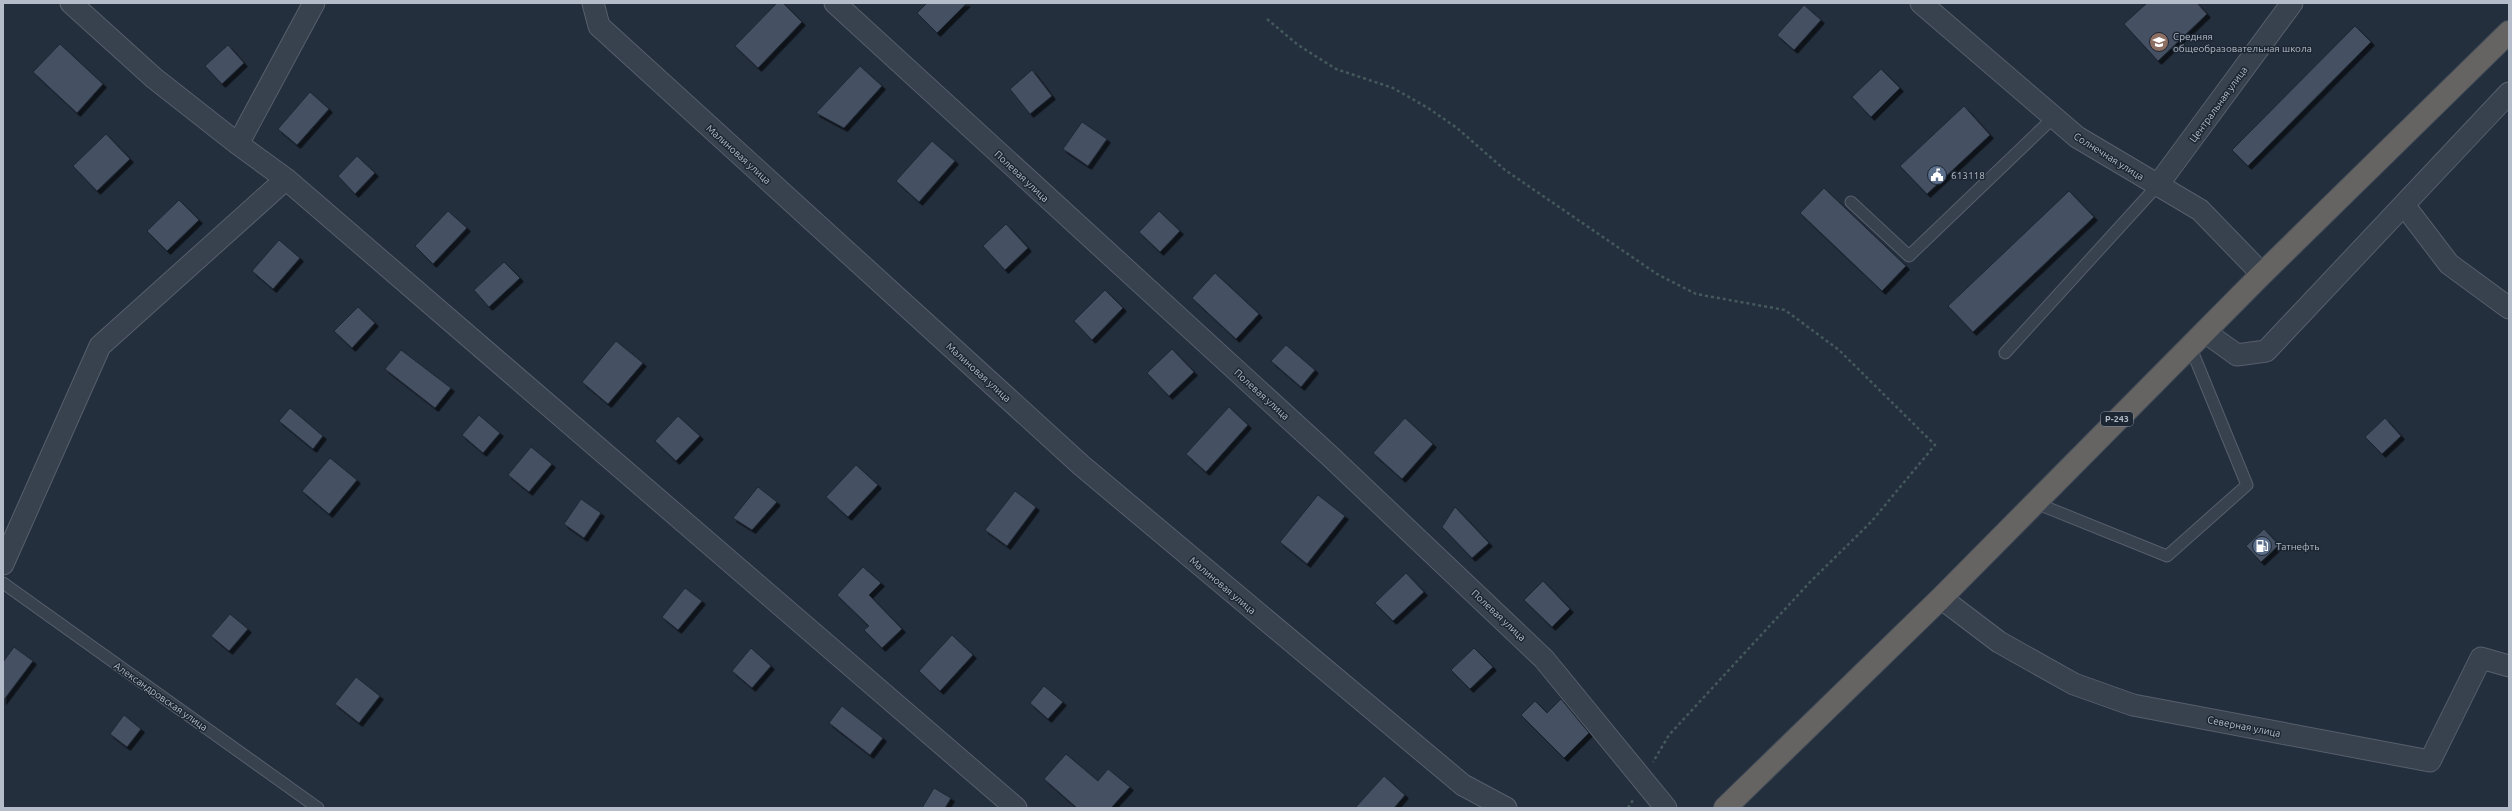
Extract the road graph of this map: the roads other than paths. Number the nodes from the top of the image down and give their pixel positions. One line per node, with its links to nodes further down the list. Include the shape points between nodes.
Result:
1 (71, 3): 10 (street, via 154,78)
2 (314, 3): 10 (street)
3 (593, 3): 26 (street, Малиновая улица, via 599,26 1076,460 1386,722 1463,784)
4 (835, 3): 27 (street, Полевая улица, via 1331,457 1539,653)
5 (1921, 3): 9 (street, Солнечная улица)
6 (2292, 3): 12 (street, Центральная улица)
7 (2509, 32): 15 (highway, Р-243)
8 (2509, 93): 14 (street)
9 (2054, 117): 12 (street, Солнечная улица, via 2077,137); 13 (lane, via 1910,256)
10 (238, 144): 11 (street)
11 (286, 179): 20 (street, via 100,346); 25 (street)
12 (2157, 186): 15 (street, Солнечная улица, via 2200,210); 18 (lane)
13 (1851, 202)
14 (2404, 205): 16 (street, via 2450,264); 17 (street, via 2266,351 2237,355)
15 (2262, 274): 17 (highway, Р-243)
16 (2509, 308)
17 (2197, 339): 19 (highway, Р-243); 19 (lane, via 2247,485 2167,556)
18 (2004, 353)
19 (2033, 502): 22 (highway, Р-243)
20 (3, 564)
21 (3, 583): 24 (lane, Александровская улица)
22 (1941, 598): 23 (street, Северная улица, via 1999,642 2074,684 2133,705 2430,761 2481,658); 28 (highway, Р-243)
23 (2509, 666)
24 (318, 808)
25 (1016, 808)
26 (1506, 808)
27 (1666, 808)
28 (1725, 808)

